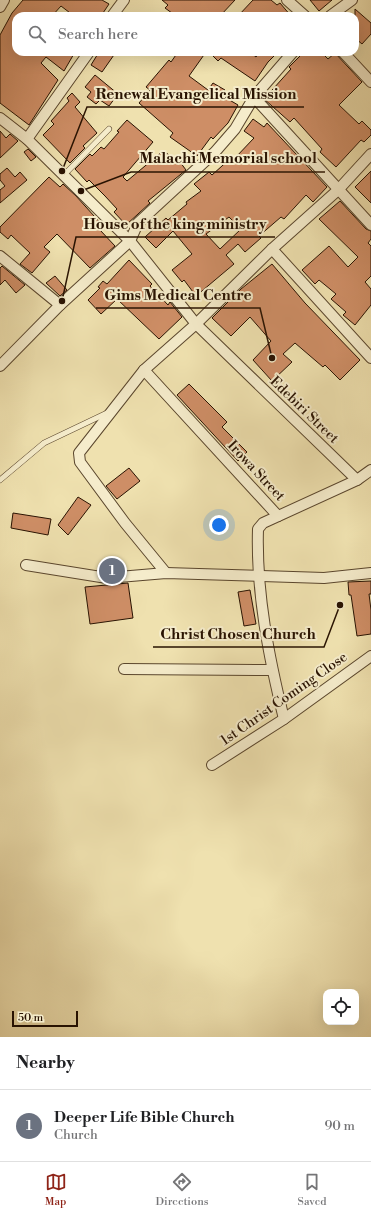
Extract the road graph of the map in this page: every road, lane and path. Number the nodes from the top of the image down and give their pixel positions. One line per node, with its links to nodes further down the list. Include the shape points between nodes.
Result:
1 (4, 0): 5 (street)
2 (124, 0): 6 (street)
3 (287, 0): 7 (street)
4 (352, 0): 8 (street)
5 (0, 6)
6 (115, 12)
7 (300, 12)
8 (336, 12)
9 (86, 56): 16 (street)
10 (290, 56): 13 (street)
11 (347, 56): 12 (street)
12 (371, 82)
13 (254, 97): 19 (street); 21 (street, via 235,129 215,152 138,223)
14 (0, 118): 16 (street, Edebiri Street)
15 (109, 129): 18 (lane)
16 (28, 139): 18 (street, Edebiri Street)
17 (371, 154): 19 (street)
18 (63, 176): 21 (street, Edebiri Street)
19 (338, 190): 20 (street); 22 (street)
20 (371, 225)
21 (130, 241): 24 (street); 25 (street, Edebiri Street)
22 (272, 249): 25 (street); 26 (street)
23 (0, 256): 24 (street)
24 (60, 305): 27 (street)
25 (196, 324): 28 (street); 32 (street, Edebiri Street)
26 (371, 358)
27 (0, 366)
28 (144, 370): 29 (street); 33 (street, Irowa Street)
29 (112, 411): 31 (lane, via 44,443); 35 (street, via 84,446 80,453 80,462)
30 (371, 470): 32 (street, Irowa Street)
31 (0, 480)
32 (357, 480): 33 (street, Irowa Street)
33 (278, 516): 37 (street, via 263,523 258,529)
34 (26, 565): 35 (street, via 107,578)
35 (166, 573): 37 (street)
36 (371, 573): 37 (street, via 324,578)
37 (259, 575): 40 (street)
38 (371, 656): 41 (street, 1st Christ Coming Close)
39 (124, 669): 40 (street)
40 (272, 670): 41 (street)
41 (284, 719): 42 (street, 1st Christ Coming Close)
42 (212, 765)

